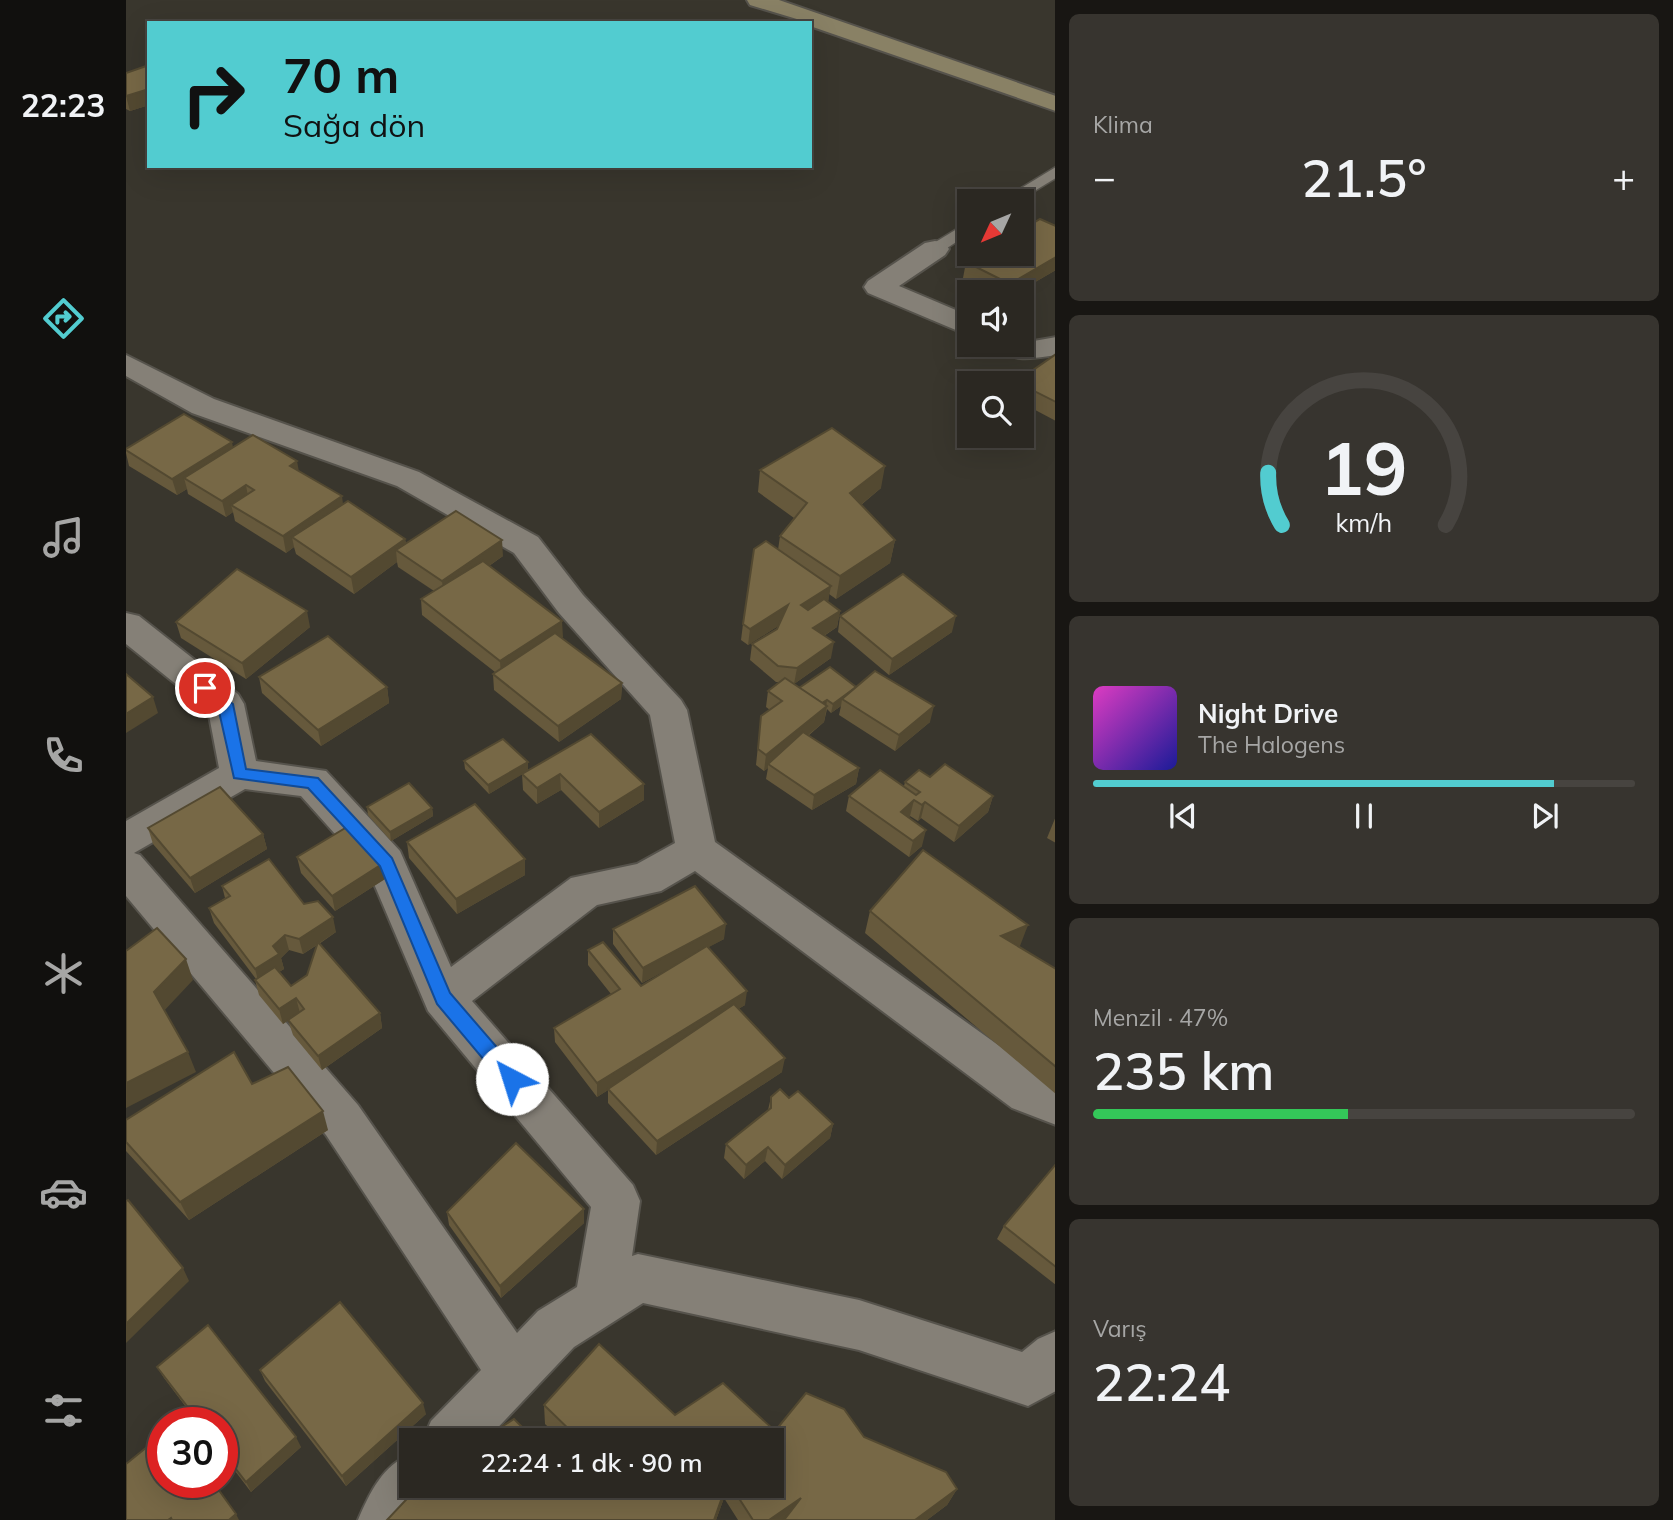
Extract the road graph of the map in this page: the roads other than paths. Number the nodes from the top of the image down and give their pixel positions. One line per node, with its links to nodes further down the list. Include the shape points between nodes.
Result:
1 (758, 0): 2 (main road)
2 (1055, 104)
3 (1055, 171): 4 (lane)
4 (1027, 189)
5 (957, 235): 6 (lane)
6 (935, 249): 7 (street, via 878,287)
7 (957, 321)
8 (1055, 345): 9 (street)
9 (1034, 349)
10 (126, 363): 14 (street, via 203,406 408,479 526,545 571,604 668,710)
11 (126, 625): 12 (street, via 225,704)
12 (240, 774): 13 (street); 16 (street, via 312,782 386,863)
13 (126, 840)
14 (697, 850): 16 (street, via 646,879 586,890); 17 (street, via 1028,1093)
15 (126, 867): 20 (street, via 342,1120)
16 (443, 998): 18 (street, via 616,1201)
17 (1055, 1104)
18 (600, 1301): 19 (street, via 638,1278 859,1325 1028,1380); 20 (street, via 556,1329)
19 (1055, 1357)
20 (514, 1373): 21 (street)
21 (461, 1428)
22 (400, 1498): 23 (street)
23 (386, 1520)

